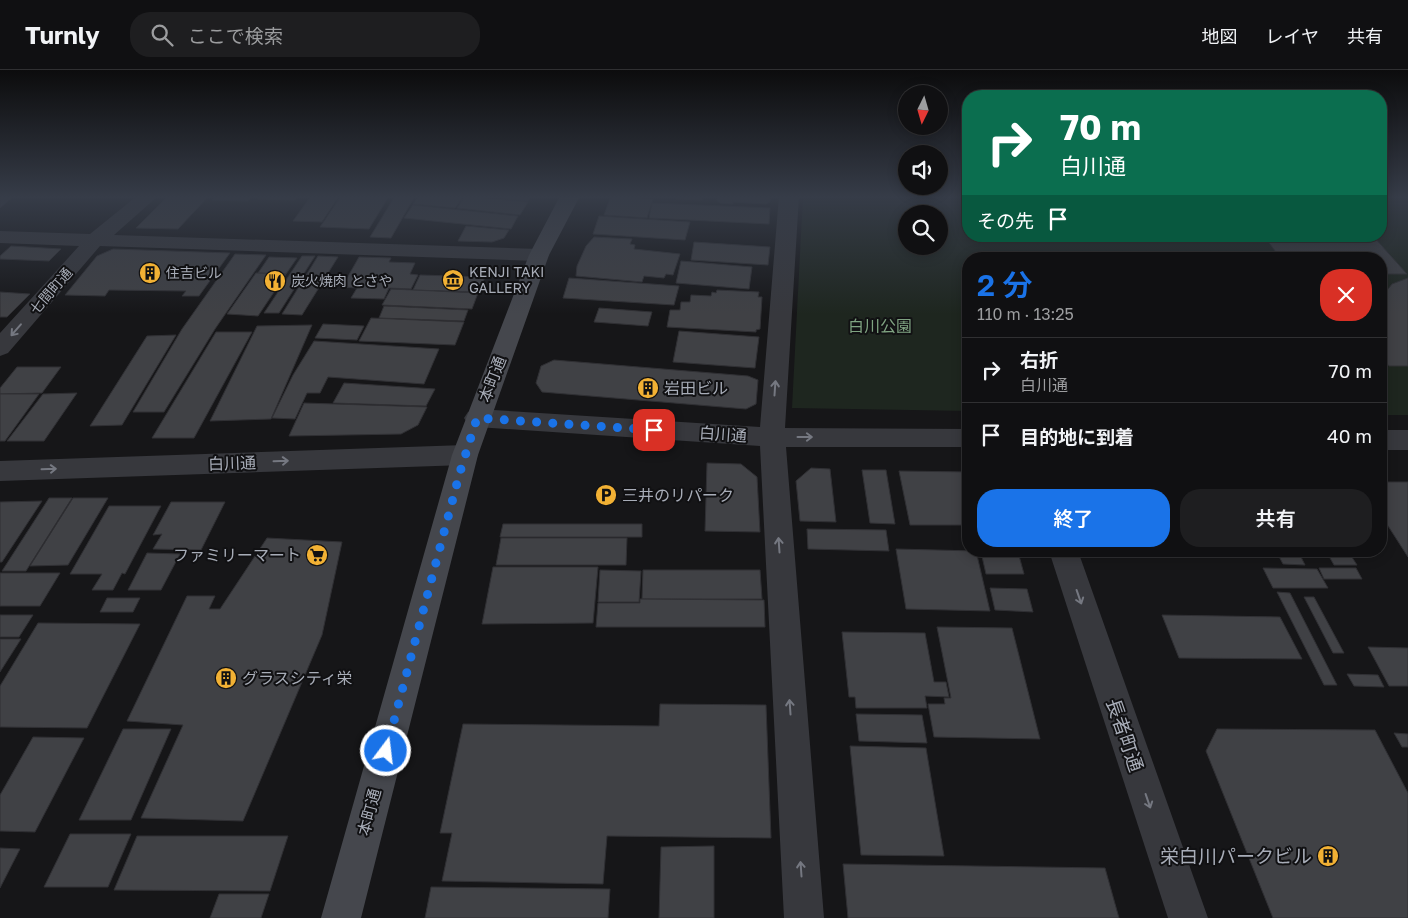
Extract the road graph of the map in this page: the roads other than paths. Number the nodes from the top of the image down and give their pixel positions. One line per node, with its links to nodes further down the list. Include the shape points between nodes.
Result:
1 (100, 236): 5 (street, 七間町通)
2 (549, 236): 6 (street, 本町通)
3 (786, 236): 9 (street, one-way to 3)
4 (0, 237): 5 (street)
5 (95, 240): 6 (street); 7 (street, 七間町通, one-way to 7)
6 (539, 254): 8 (street, 本町通)
7 (0, 348)
8 (477, 418): 9 (street, 白川通); 13 (street, 本町通)
9 (772, 437): 10 (street, 白川通, one-way to 10); 17 (street, one-way to 9)
10 (962, 438)
11 (1387, 440): 12 (street)
12 (1408, 440)
13 (465, 455): 14 (street, 白川通, one-way to 13); 16 (street, 本町通)
14 (0, 471)
15 (1065, 557): 18 (street, 長者町通, one-way to 18)
16 (341, 918)
17 (804, 918)
18 (1188, 918)

